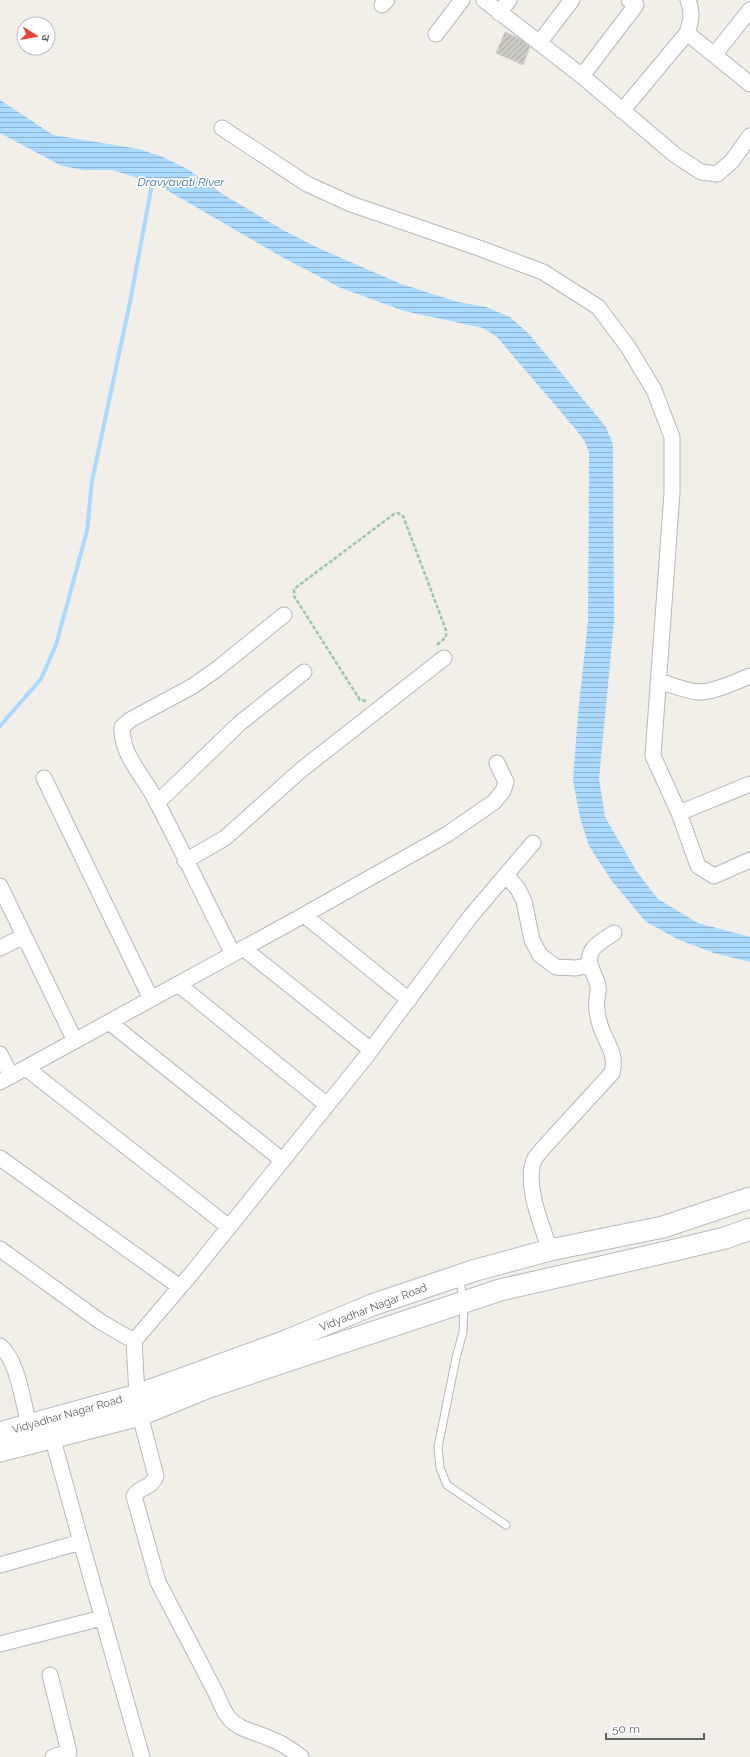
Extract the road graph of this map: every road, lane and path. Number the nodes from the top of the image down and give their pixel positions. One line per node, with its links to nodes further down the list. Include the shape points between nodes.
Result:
1 (462, 0): 10 (street)
2 (484, 0): 8 (street)
3 (509, 0): 8 (street)
4 (572, 0): 11 (street)
5 (629, 0): 13 (street, via 636,5)
6 (688, 0): 9 (street, via 692,8 692,18)
7 (750, 10): 12 (street)
8 (499, 13): 11 (street)
9 (687, 33): 12 (street); 15 (street)
10 (436, 34)
11 (539, 44): 13 (street)
12 (714, 55): 14 (street)
13 (582, 76): 15 (street)
14 (750, 84)
15 (622, 111): 17 (street, via 675,155 701,172 717,174 732,161)
16 (222, 128): 22 (street, via 307,184 350,204 542,272 598,307 628,347 654,390 672,437 672,493)
17 (750, 136)
18 (284, 615): 27 (street, via 193,686 130,720 122,727 122,738 128,756)
19 (440, 652): 23 (path, via 446,630 402,516 394,514 293,592 360,700); 31 (street, via 225,838)
20 (304, 672): 27 (street, via 240,723)
21 (750, 676): 22 (street, via 725,686 699,692)
22 (659, 681): 28 (street, via 654,756)
23 (370, 700)
24 (497, 763): 34 (street, via 506,782 503,791 494,802 446,835)
25 (44, 778): 41 (street)
26 (750, 784): 28 (street)
27 (157, 803): 31 (street)
28 (679, 813): 30 (street, via 698,866 714,876)
29 (533, 843): 32 (street)
30 (750, 860)
31 (185, 861): 38 (street)
32 (506, 875): 39 (street, via 524,901 532,940 540,955 556,967); 42 (street, via 470,917)
33 (0, 886): 36 (street)
34 (304, 915): 38 (street); 42 (street)
35 (614, 933): 39 (street, via 593,947 589,955)
36 (24, 936): 37 (street); 44 (street)
37 (0, 948)
38 (238, 951): 40 (street); 45 (street)
39 (590, 966): 56 (street, via 597,979 599,1023 613,1055 614,1064 612,1073 535,1159 531,1172 534,1201)
40 (178, 984): 41 (street); 49 (street)
41 (151, 999): 43 (street)
42 (409, 1000): 45 (street)
43 (109, 1022): 44 (street); 51 (street)
44 (75, 1041): 47 (street)
45 (371, 1050): 49 (street)
46 (0, 1054): 48 (street)
47 (26, 1068): 48 (street); 53 (street)
48 (6, 1079)
49 (327, 1105): 51 (street)
50 (0, 1158): 58 (street)
51 (282, 1160): 53 (street)
52 (750, 1198): 56 (main road, Vidyadhar Nagar Road, via 663,1226)
53 (229, 1227): 58 (street)
54 (750, 1229): 59 (main road, Vidyadhar Nagar Road, via 718,1240 500,1290)
55 (0, 1249): 60 (street, via 101,1322)
56 (550, 1250): 57 (main road, Vidyadhar Nagar Road)
57 (459, 1276): 59 (lane); 62 (main road, Vidyadhar Nagar Road, via 372,1306 286,1341)
58 (180, 1287): 60 (street)
59 (464, 1302): 63 (main road, Vidyadhar Nagar Road, via 208,1387); 67 (lane, via 463,1332 438,1447 440,1468 447,1484)
60 (134, 1341): 62 (street)
61 (0, 1346): 64 (street, via 13,1364)
62 (137, 1395): 63 (street); 64 (main road, Vidyadhar Nagar Road)
63 (140, 1415): 64 (main road, Vidyadhar Nagar Road); 75 (street, via 156,1476 150,1486 134,1496 154,1570 164,1594 230,1719 241,1728 284,1745)
64 (43, 1427): 65 (main road, Vidyadhar Nagar Road); 66 (main road, Vidyadhar Nagar Road); 68 (street)
65 (0, 1433)
66 (0, 1451)
67 (506, 1525)
68 (81, 1542): 69 (street); 70 (street)
69 (0, 1565)
70 (102, 1618): 71 (street); 74 (street)
71 (0, 1644)
72 (50, 1675): 73 (street, via 69,1752)
73 (53, 1757)
74 (142, 1757)
75 (301, 1757)

